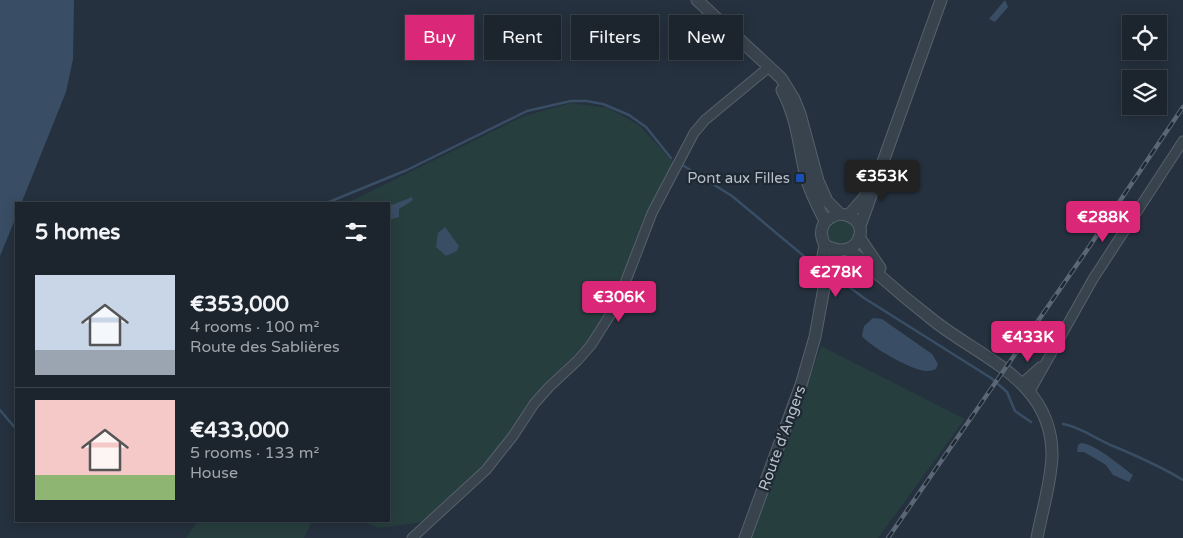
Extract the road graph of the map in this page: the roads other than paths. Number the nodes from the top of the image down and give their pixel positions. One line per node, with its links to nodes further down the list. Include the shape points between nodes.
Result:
1 (697, 0): 3 (street)
2 (941, 0): 5 (street)
3 (769, 67): 6 (street, via 781,78 794,99 818,181 829,204); 7 (street, via 784,94 797,129 806,177); 14 (street, via 694,133 652,213 617,304 591,345 534,404 486,470)
4 (1183, 141): 13 (street, via 1093,279 1047,360)
5 (879, 170): 6 (street, via 864,198); 8 (street)
6 (844, 214): 7 (street); 8 (street, via 855,218)
7 (825, 220): 9 (street, via 820,233)
8 (859, 231): 10 (street, via 855,244); 11 (street, via 872,258)
9 (825, 245): 10 (street); 12 (street, Route d'Angers, via 816,298)
10 (843, 250): 11 (street, via 859,256); 12 (street, Route d'Angers, via 828,266)
11 (901, 293): 13 (street)
12 (815, 337): 15 (street, Route d'Angers, via 801,385)
13 (1026, 387): 16 (street, via 1044,412 1052,446 1049,480)
14 (412, 538)
15 (745, 538)
16 (1037, 538)

